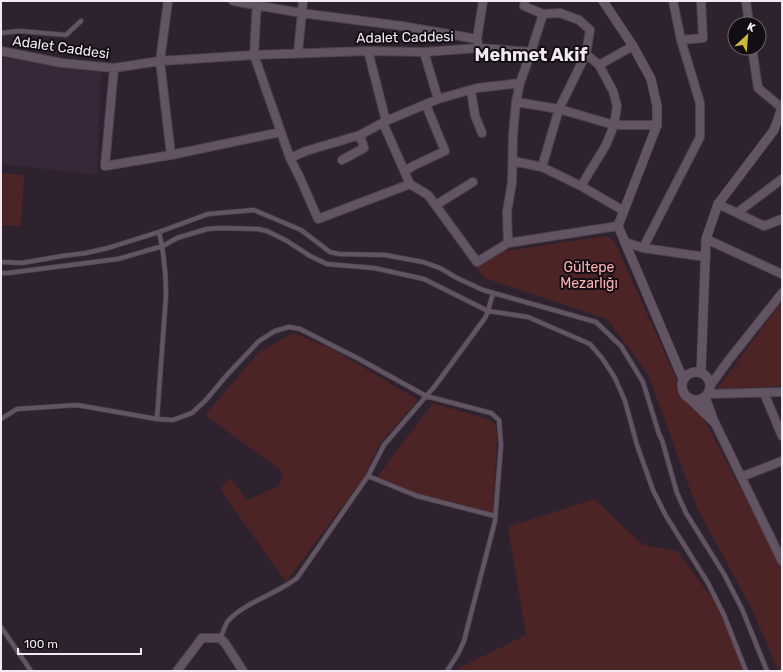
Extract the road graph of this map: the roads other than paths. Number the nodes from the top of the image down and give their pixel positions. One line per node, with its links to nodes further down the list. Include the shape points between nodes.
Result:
1 (168, 1): 28 (street)
2 (233, 1): 10 (street)
3 (303, 1): 11 (street)
4 (483, 1): 16 (street)
5 (525, 1): 12 (street, via 524,6)
6 (603, 1): 18 (street)
7 (673, 1): 17 (street)
8 (701, 1): 17 (street, via 703,38)
9 (746, 1): 13 (street)
10 (256, 3): 11 (street); 26 (street)
11 (301, 14): 16 (street, via 402,26); 24 (street)
12 (543, 14): 23 (street); 25 (street, via 560,13 579,20 590,30)
13 (748, 16)
14 (81, 22): 15 (lane, via 66,35 20,31)
15 (1, 33)
16 (477, 39): 19 (street)
17 (680, 40): 65 (street, via 700,103 700,137)
18 (633, 46): 29 (street); 40 (street, via 651,80 657,106)
19 (479, 48): 22 (street, Adalet Caddesi); 23 (street, Adalet Caddesi)
20 (1, 51): 30 (street, Adalet Caddesi, via 62,63)
21 (368, 51): 22 (street, Adalet Caddesi); 24 (street, Adalet Caddesi); 38 (street)
22 (424, 52): 33 (street)
23 (531, 52): 31 (street)
24 (298, 53): 26 (street, Adalet Caddesi)
25 (586, 54): 29 (street); 37 (street)
26 (254, 55): 28 (street, Adalet Caddesi); 41 (street)
27 (753, 56): 36 (street, via 758,88)
28 (160, 61): 30 (street, Adalet Caddesi); 44 (street)
29 (599, 65): 39 (street, via 613,90 617,106)
30 (114, 68): 44 (street, via 105,166)
31 (520, 83): 32 (street); 34 (street)
32 (471, 90): 33 (street); 42 (street, via 475,116)
33 (438, 100): 35 (street)
34 (516, 102): 37 (street); 47 (street)
35 (426, 105): 38 (street); 49 (street, via 445,151)
36 (782, 108): 54 (street, via 774,130)
37 (559, 110): 39 (street); 48 (street)
38 (385, 122): 43 (street); 49 (street)
39 (614, 125): 40 (street); 53 (street, via 606,145)
40 (657, 125): 56 (street)
41 (280, 132): 44 (street); 45 (street)
42 (482, 133)
43 (360, 135): 45 (street); 46 (street, via 364,148)
44 (171, 155)
45 (290, 158): 52 (street, via 318,219)
46 (342, 160)
47 (513, 161): 48 (street); 63 (street, via 507,212)
48 (542, 167): 53 (street)
49 (405, 171): 52 (street)
50 (782, 179): 57 (street)
51 (473, 182): 55 (street)
52 (410, 184): 55 (street, via 428,195)
53 (581, 186): 56 (street)
54 (718, 204): 57 (street); 61 (street)
55 (436, 205): 63 (street, via 477,262)
56 (624, 212): 59 (street)
57 (737, 213): 58 (street, via 764,226)
58 (782, 219)
59 (618, 226): 62 (street); 63 (street)
60 (159, 232): 64 (lane); 67 (lane, via 86,254 22,263); 70 (lane, via 208,214 254,210 301,230 330,252 385,255 423,262)
61 (706, 239): 66 (street); 69 (street)
62 (625, 242): 65 (street); 74 (street)
63 (508, 243)
64 (162, 246): 68 (lane, via 118,259); 72 (lane, via 177,238 207,229 258,229 287,241 327,264 374,268 424,279); 81 (lane, via 166,295)
65 (643, 248): 66 (street)
66 (706, 257): 73 (street)
67 (1, 262)
68 (1, 273)
69 (782, 274)
70 (493, 293): 72 (lane); 96 (lane, via 596,322 621,346 643,382 677,493 742,609)
71 (782, 293): 75 (street, via 728,361)
72 (488, 310): 78 (lane, via 485,318); 95 (lane, via 528,317 590,344 602,358 615,378 625,401 653,490 666,516 708,583 724,615)
73 (701, 373): 74 (street, via 689,373); 75 (street, via 708,378)
74 (683, 379): 79 (street, via 683,392)
75 (708, 392): 77 (street); 79 (street, via 698,400); 82 (street)
76 (782, 392): 77 (street)
77 (764, 394): 83 (street)
78 (426, 396): 81 (lane, via 300,329 289,328 275,331 259,341 192,413 173,420); 85 (lane, via 384,445); 87 (lane, via 491,413 499,420 501,445)
79 (690, 398): 82 (street)
80 (1, 419): 81 (lane, via 17,409 77,405)
81 (157, 419)
82 (715, 422): 86 (street)
83 (782, 436)
84 (782, 461): 86 (street)
85 (368, 476): 87 (lane, via 417,496); 90 (lane, via 297,578 287,586 246,607 228,621)
86 (741, 477): 88 (street)
87 (495, 516): 94 (lane, via 464,641)
88 (781, 557)
89 (1, 628): 91 (lane)
90 (220, 638): 92 (street, via 202,638); 93 (street)
91 (30, 671)
92 (177, 671)
93 (243, 671)
94 (447, 671)
95 (746, 671)
96 (767, 671)

